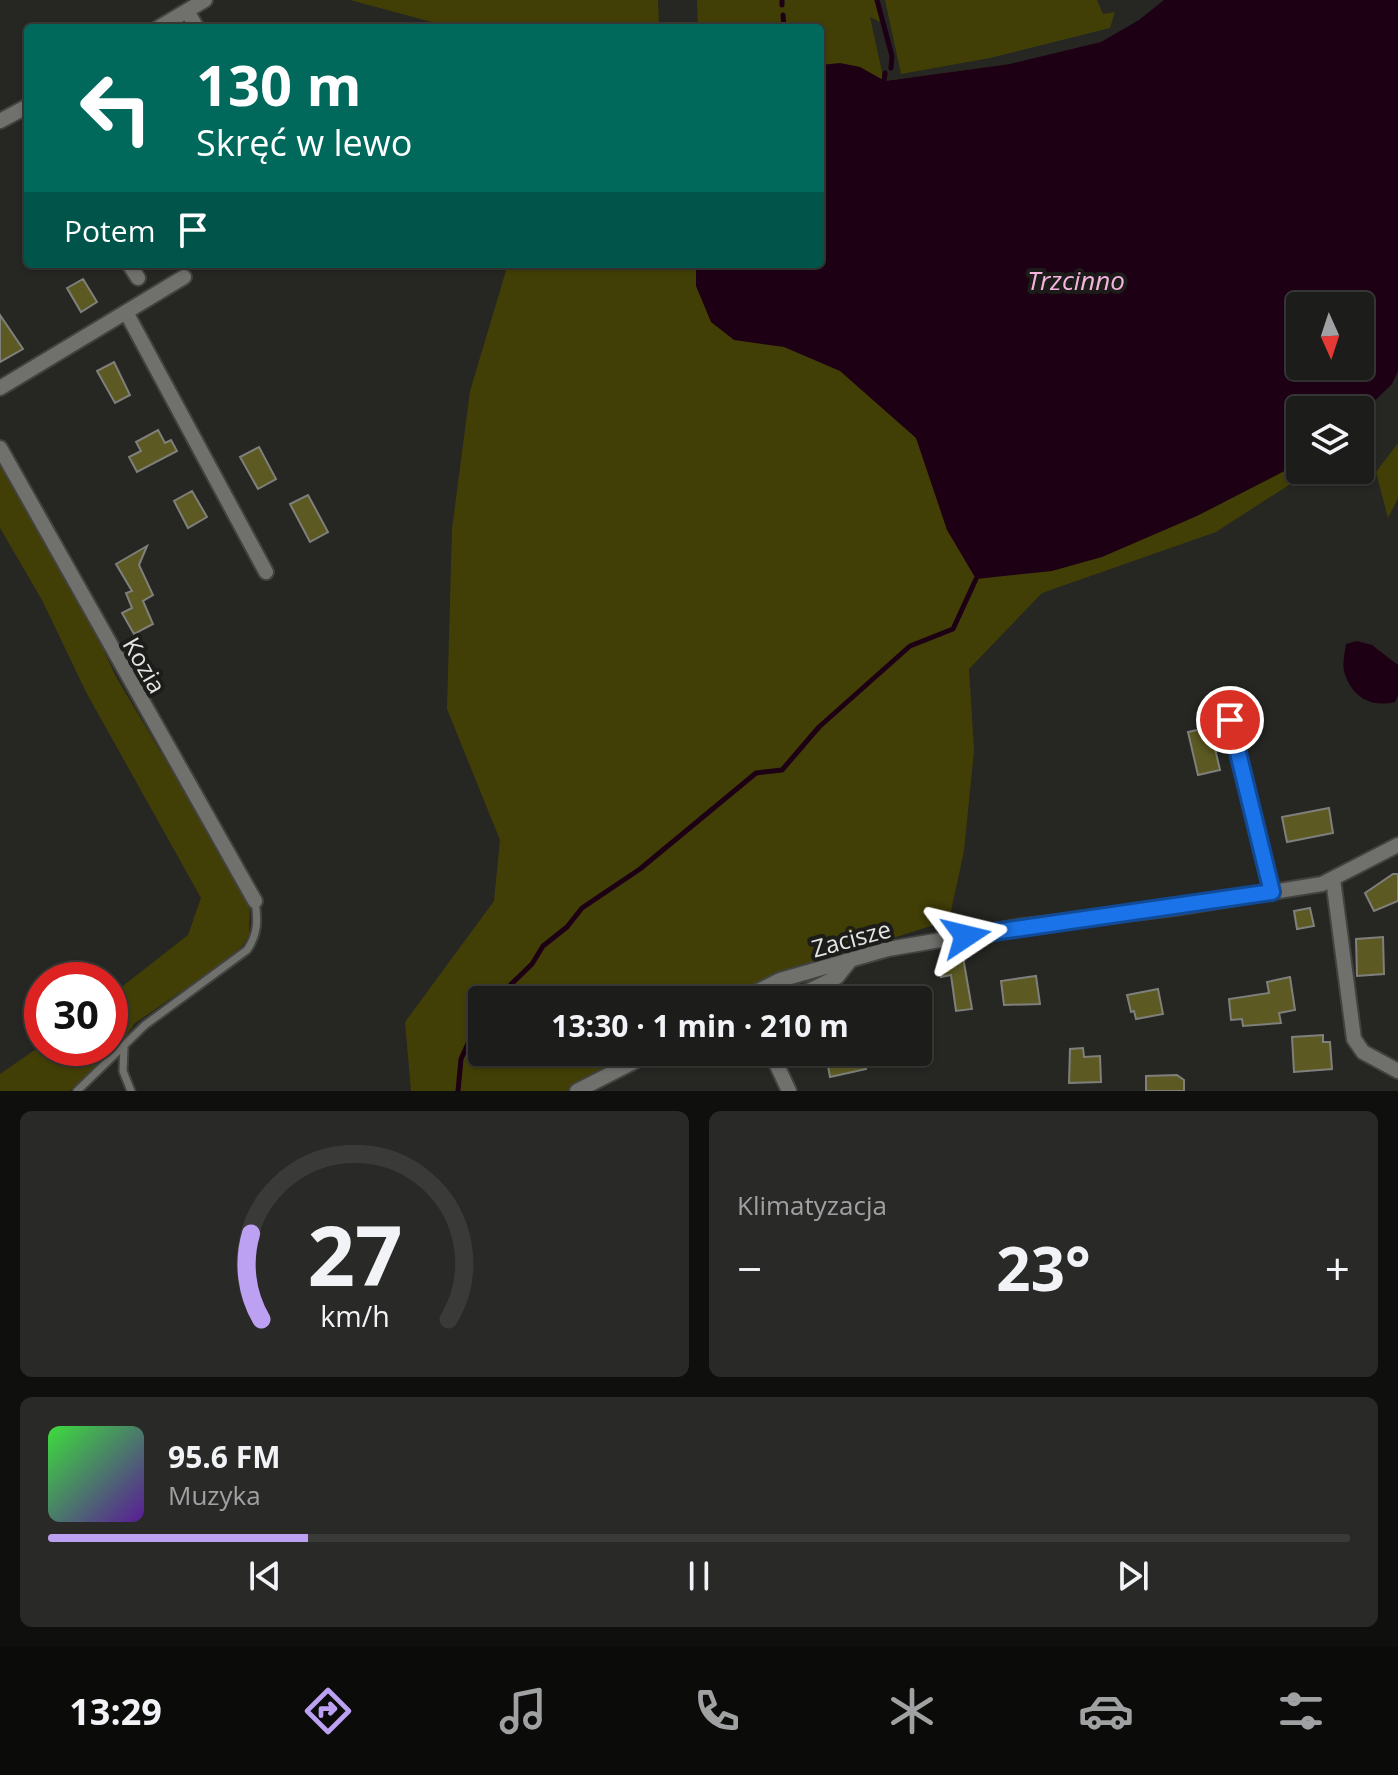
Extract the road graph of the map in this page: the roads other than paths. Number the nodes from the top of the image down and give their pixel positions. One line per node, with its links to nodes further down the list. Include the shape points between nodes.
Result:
1 (205, 0): 2 (street)
2 (187, 11): 3 (street); 4 (street)
3 (165, 24)
4 (195, 24)
5 (24, 108): 6 (street)
6 (0, 121)
7 (132, 268): 9 (street)
8 (184, 277): 10 (street)
9 (138, 278)
10 (126, 312): 11 (street); 13 (street)
11 (0, 388)
12 (0, 448): 18 (street, Kozia)
13 (266, 572)
14 (1230, 720): 17 (street)
15 (1398, 845): 16 (street, Zacisze)
16 (1333, 879): 17 (street, Zacisze); 27 (street, via 1354,1039 1363,1052)
17 (1272, 892): 19 (street, Zacisze, via 1017,927 888,949)
18 (255, 901): 22 (lane, via 258,920 247,950 145,1025)
19 (849, 962): 20 (street, Zacisze); 21 (street, via 837,977)
20 (768, 986)
21 (819, 986)
22 (128, 1044)
23 (104, 1066): 28 (lane)
24 (123, 1066): 29 (lane)
25 (626, 1066): 30 (street)
26 (777, 1066): 31 (street)
27 (1398, 1071)
28 (77, 1091)
29 (131, 1091)
30 (577, 1091)
31 (789, 1091)

